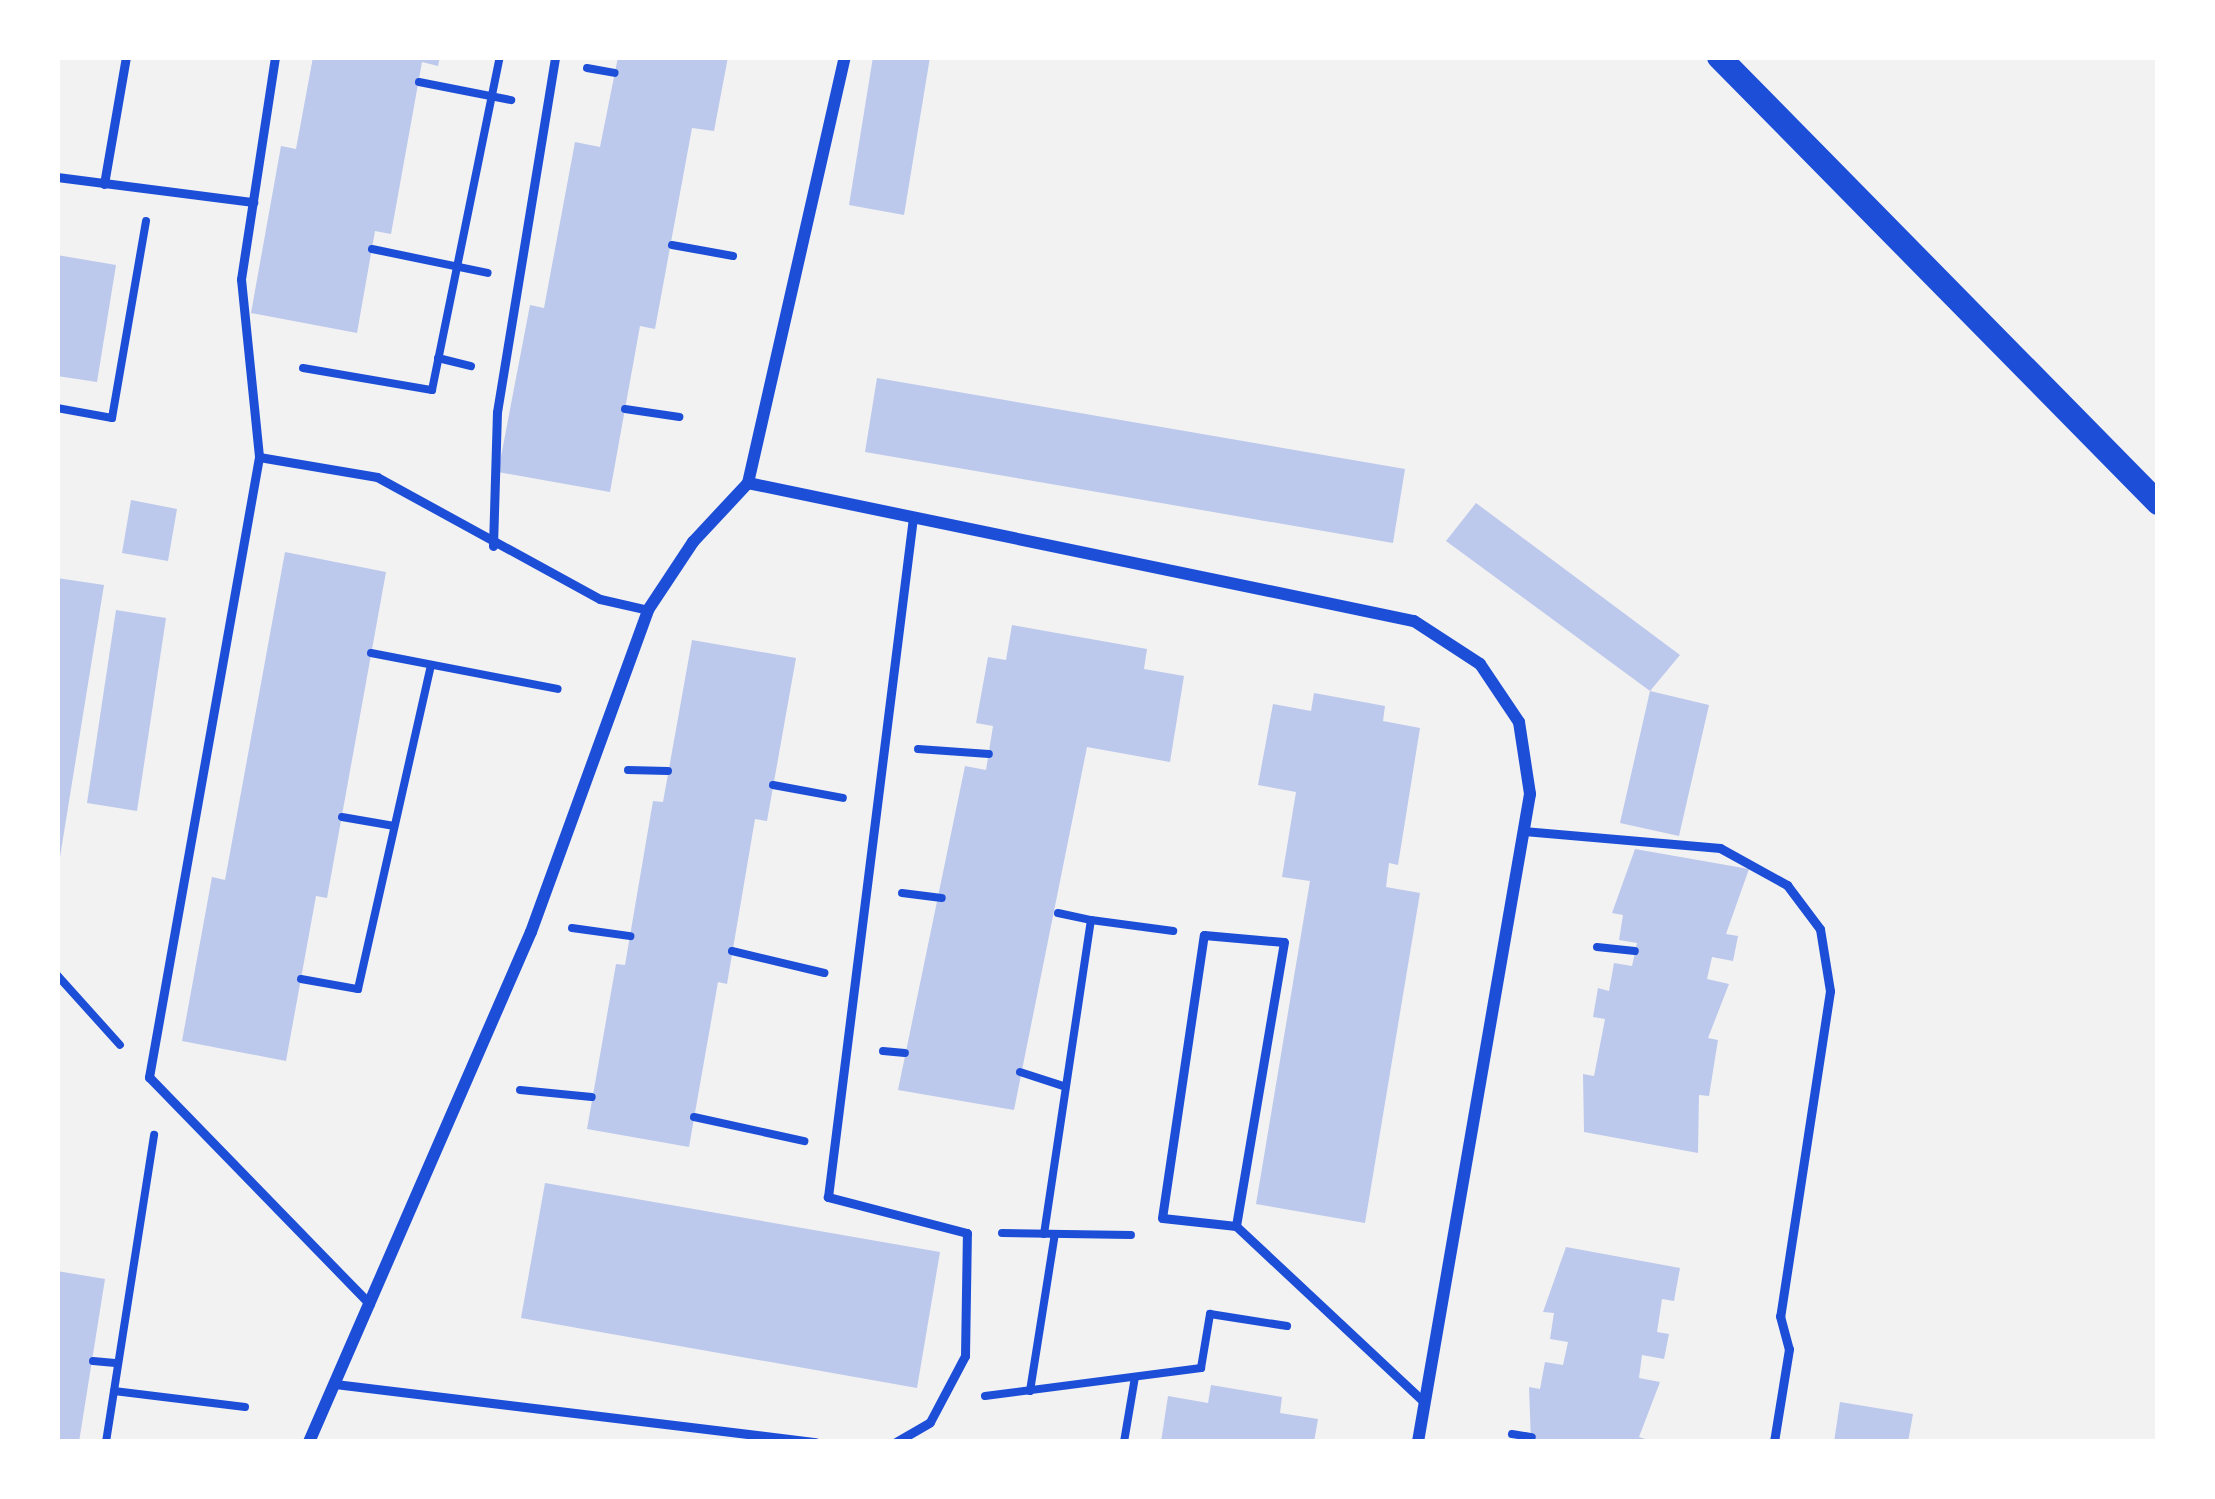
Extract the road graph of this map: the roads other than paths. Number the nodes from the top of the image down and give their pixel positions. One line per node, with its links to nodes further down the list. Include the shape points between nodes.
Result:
1 (126, 57): 8 (lane)
2 (275, 57): 9 (lane)
3 (555, 57): 14 (lane, via 497,412)
4 (845, 57): 11 (street)
5 (1719, 57): 6 (main road)
6 (1741, 69): 12 (main road)
7 (57, 177): 8 (lane)
8 (104, 184): 9 (lane)
9 (253, 202): 10 (lane, via 242,280)
10 (259, 457): 14 (lane, via 377,477); 18 (lane, via 149,1077)
11 (748, 483): 13 (street); 15 (street, via 693,542)
12 (2158, 502)
13 (913, 517): 16 (street, via 1414,621 1480,664 1519,722 1530,794); 23 (lane, via 828,1197 967,1233 965,1356 930,1422)
14 (494, 546): 15 (lane, via 599,599)
15 (648, 610): 18 (street, via 531,932)
16 (1523, 831): 20 (street); 25 (lane, via 1720,848 1787,885 1820,929 1830,991 1780,1316 1789,1349)
17 (1236, 1226): 17 (lane, via 1284,942 1204,935 1162,1218); 20 (lane)
18 (372, 1306): 19 (street)
19 (335, 1384): 21 (street); 22 (lane)
20 (1425, 1403): 24 (street)
21 (309, 1442)
22 (816, 1442)
23 (896, 1442)
24 (1418, 1442)
25 (1774, 1442)

